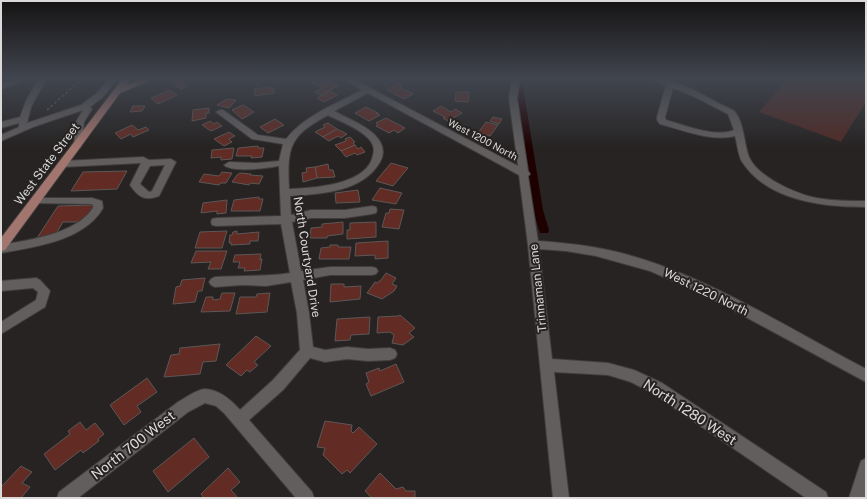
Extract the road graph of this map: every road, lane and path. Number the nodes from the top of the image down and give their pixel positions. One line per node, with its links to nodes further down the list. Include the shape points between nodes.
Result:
1 (29, 101): 14 (street)
2 (57, 101): 13 (path)
3 (92, 101): 10 (street)
4 (110, 101): 19 (main road, West State Street)
5 (348, 101): 12 (street)
6 (389, 101): 24 (street, West 1200 North)
7 (514, 101): 24 (street, Trinnaman Lane)
8 (665, 101): 16 (street, via 661,117 663,122 722,135 734,135)
9 (710, 101): 16 (street, via 731,113)
10 (84, 107): 14 (street); 19 (street, via 88,110 80,122)
11 (220, 112): 18 (street, via 254,137)
12 (329, 112): 18 (street, via 297,131); 25 (street, via 372,137 378,147 379,156 375,165 358,179 344,184)
13 (42, 115)
14 (23, 123): 15 (street); 17 (street)
15 (1, 125)
16 (738, 131): 27 (street, via 745,158 754,170 772,185 810,200)
17 (1, 138)
18 (288, 142): 21 (street, North Courtyard Drive)
19 (78, 145): 22 (main road, West State Street)
20 (147, 163): 22 (street, via 143,160)
21 (283, 163): 23 (street); 25 (street, North Courtyard Drive)
22 (63, 164): 26 (main road, West State Street)
23 (229, 165)
24 (525, 174): 31 (street, Trinnaman Lane)
25 (284, 193): 29 (street, North Courtyard Drive)
26 (35, 202): 32 (main road, West State Street); 32 (street, via 92,201 98,202 99,205 90,219 57,237)
27 (866, 204)
28 (372, 210): 29 (street, via 345,214 310,214)
29 (286, 220): 30 (street); 34 (street, North Courtyard Drive)
30 (216, 222)
31 (533, 246): 40 (street, Trinnaman Lane); 41 (street, West 1220 North, via 573,247 597,251 670,273 690,281)
32 (1, 248)
33 (372, 271): 34 (street, via 330,271)
34 (296, 276): 35 (street, via 266,281); 38 (street, North Courtyard Drive)
35 (215, 282)
36 (1, 286): 37 (street, via 36,283 44,291 41,303)
37 (1, 329)
38 (307, 352): 39 (street, via 325,356 346,353); 42 (street, via 278,385)
39 (390, 354)
40 (547, 365): 46 (street, Trinnaman Lane); 47 (street, North 1280 West, via 608,369 634,376 657,388)
41 (866, 376)
42 (239, 420): 44 (street, North 700 West, via 220,400 204,396 183,407); 45 (street)
43 (866, 466): 48 (street)
44 (65, 498)
45 (306, 498)
46 (561, 498)
47 (820, 498)
48 (857, 498)

